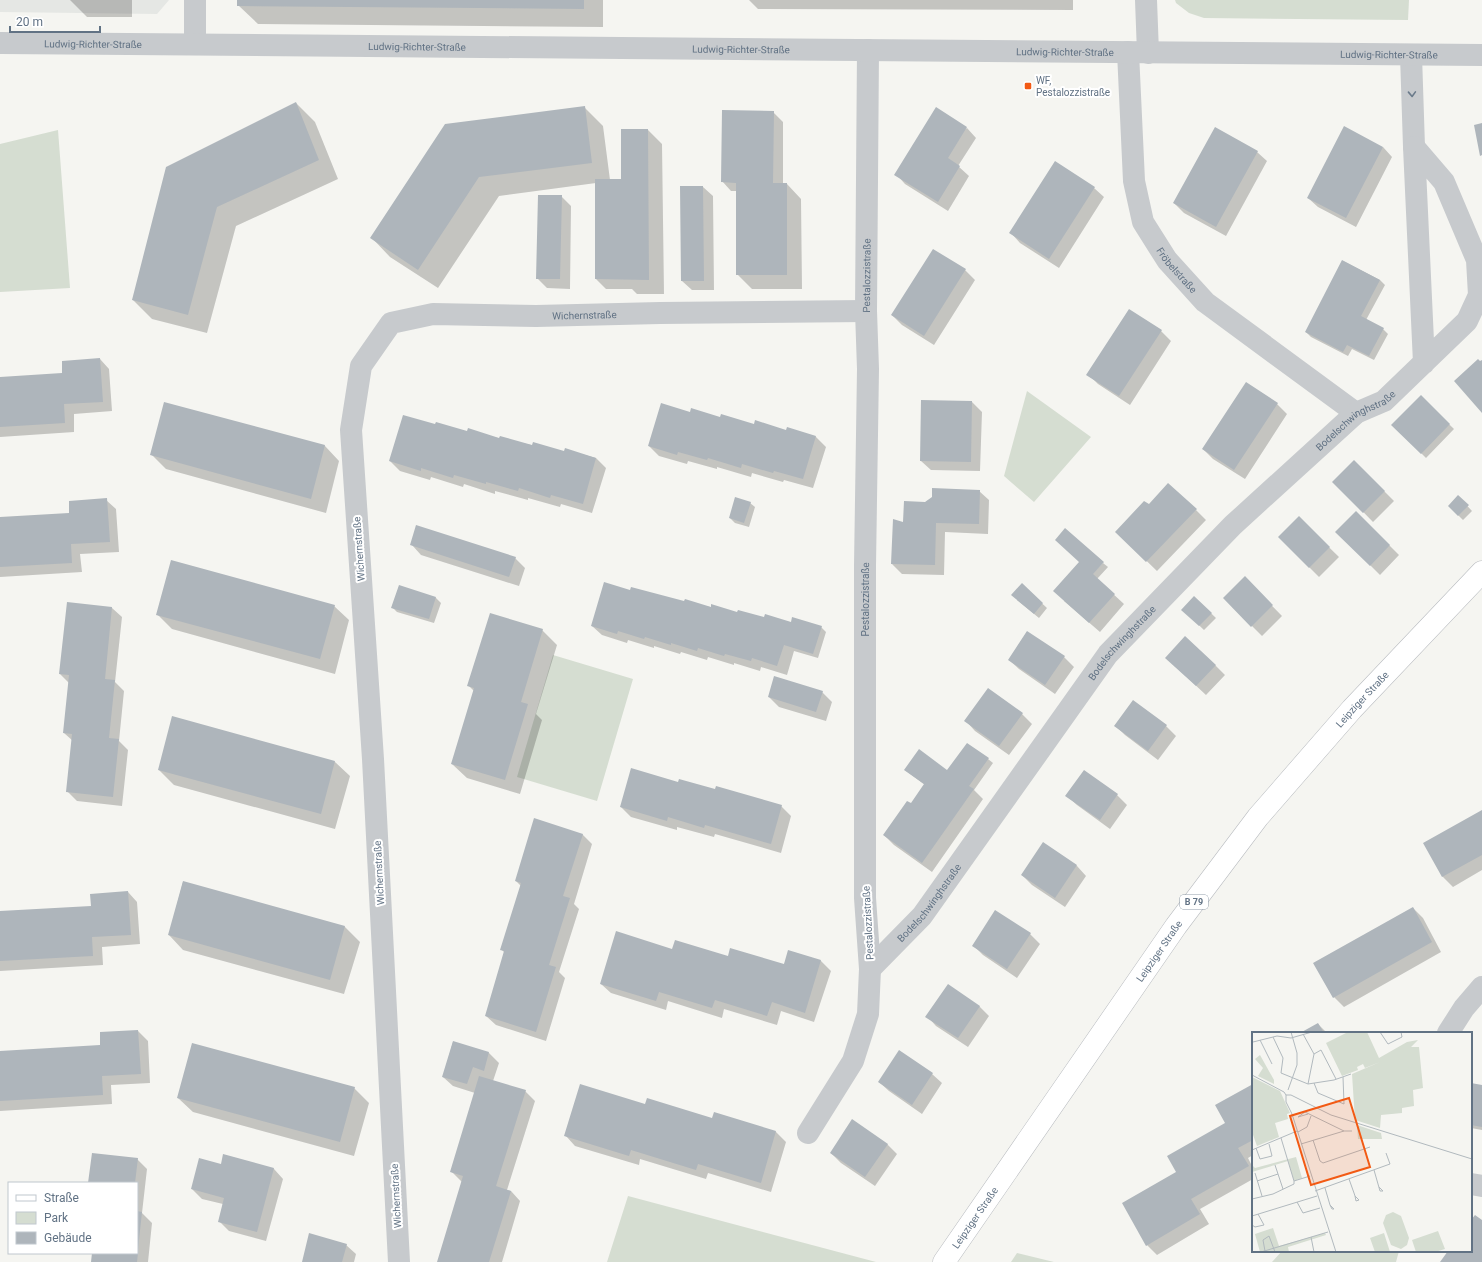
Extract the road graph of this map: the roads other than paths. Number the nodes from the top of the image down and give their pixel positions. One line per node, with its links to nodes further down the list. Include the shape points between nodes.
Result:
1 (195, 0): 4 (street)
2 (1146, 0): 6 (street, Fröbelstraße)
3 (0, 43): 4 (street, Ludwig-Richter-Straße)
4 (195, 44): 5 (street, Ludwig-Richter-Straße)
5 (868, 50): 6 (street, Ludwig-Richter-Straße); 10 (street, Pestalozzistraße)
6 (1138, 52): 8 (street, Ludwig-Richter-Straße); 12 (street, Fröbelstraße, via 1134,181 1143,222 1167,260 1205,302)
7 (1482, 55): 8 (street, Ludwig-Richter-Straße)
8 (1411, 56): 9 (street, one-way to 9)
9 (1414, 147): 11 (street); 11 (street, Bodelschwinghstraße, via 1444,182 1477,260 1479,295 1467,321)
10 (866, 311): 14 (street, Pestalozzistraße, via 868,370 865,898); 20 (street, Wichernstraße, via 536,316 433,314 391,323 360,366 351,430 373,759)
11 (1424, 363): 12 (street, Bodelschwinghstraße, via 1384,401)
12 (1356, 413): 14 (street, Bodelschwinghstraße, via 1233,526 1108,654 922,916)
13 (1482, 572): 21 (main road, Leipziger Straße / B 79, via 1352,708 1258,817 1176,926)
14 (870, 969): 17 (street, Pestalozzistraße, via 868,1014 853,1061)
15 (1482, 987): 16 (street)
16 (1449, 1032)
17 (808, 1133)
18 (1472, 1184): 19 (street)
19 (1482, 1186)
20 (399, 1262)
21 (944, 1262)

